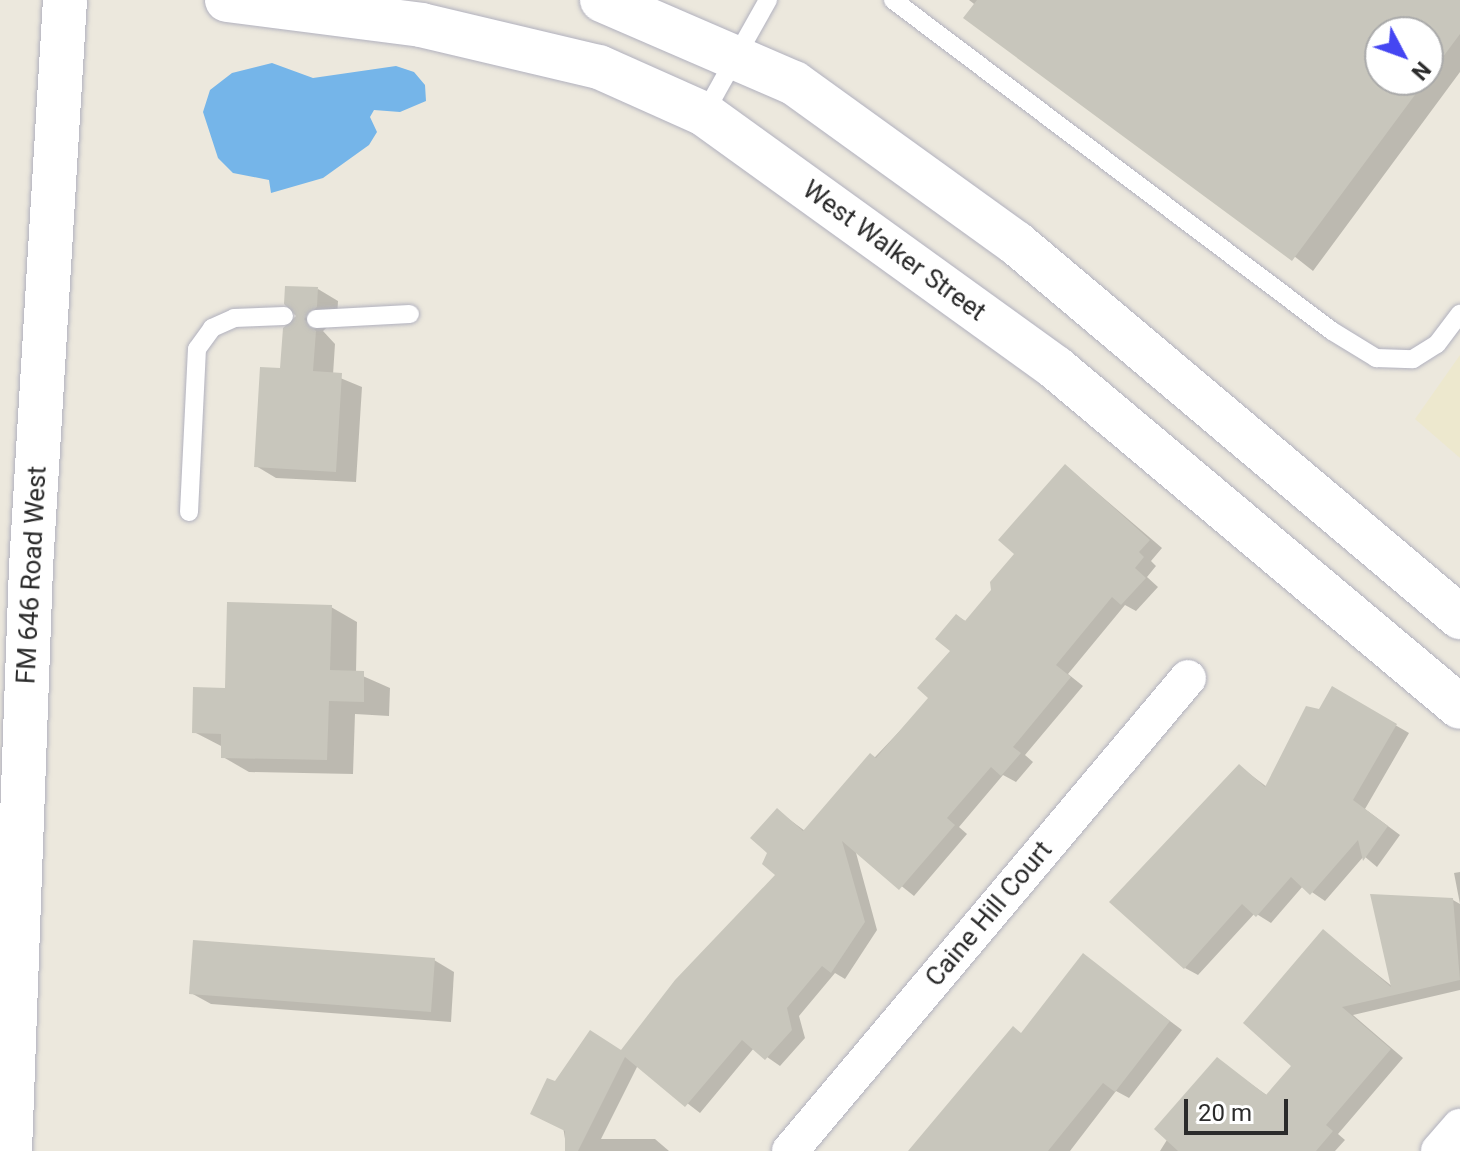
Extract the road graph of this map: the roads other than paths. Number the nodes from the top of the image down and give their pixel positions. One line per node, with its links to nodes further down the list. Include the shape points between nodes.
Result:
1 (65, 0): 17 (street, FM 646 Road West, via 31,567)
2 (227, 0): 7 (street, West Walker Street, via 421,25 584,63)
3 (602, 0): 6 (street)
4 (768, 0): 6 (lane)
5 (893, 0): 9 (lane, via 1332,331 1376,358 1413,359 1437,344)
6 (736, 57): 7 (lane); 13 (street, via 794,83 1016,243)
7 (704, 114): 15 (street, West Walker Street, via 1056,368)
8 (410, 314): 11 (lane)
9 (1460, 314)
10 (284, 316): 12 (lane, via 234,318 212,328 197,349)
11 (316, 319)
12 (189, 512)
13 (1460, 617)
14 (1188, 678): 18 (street, Caine Hill Court)
15 (1460, 707)
16 (1460, 1127): 19 (street)
17 (10, 1151)
18 (790, 1151)
19 (1439, 1151)

